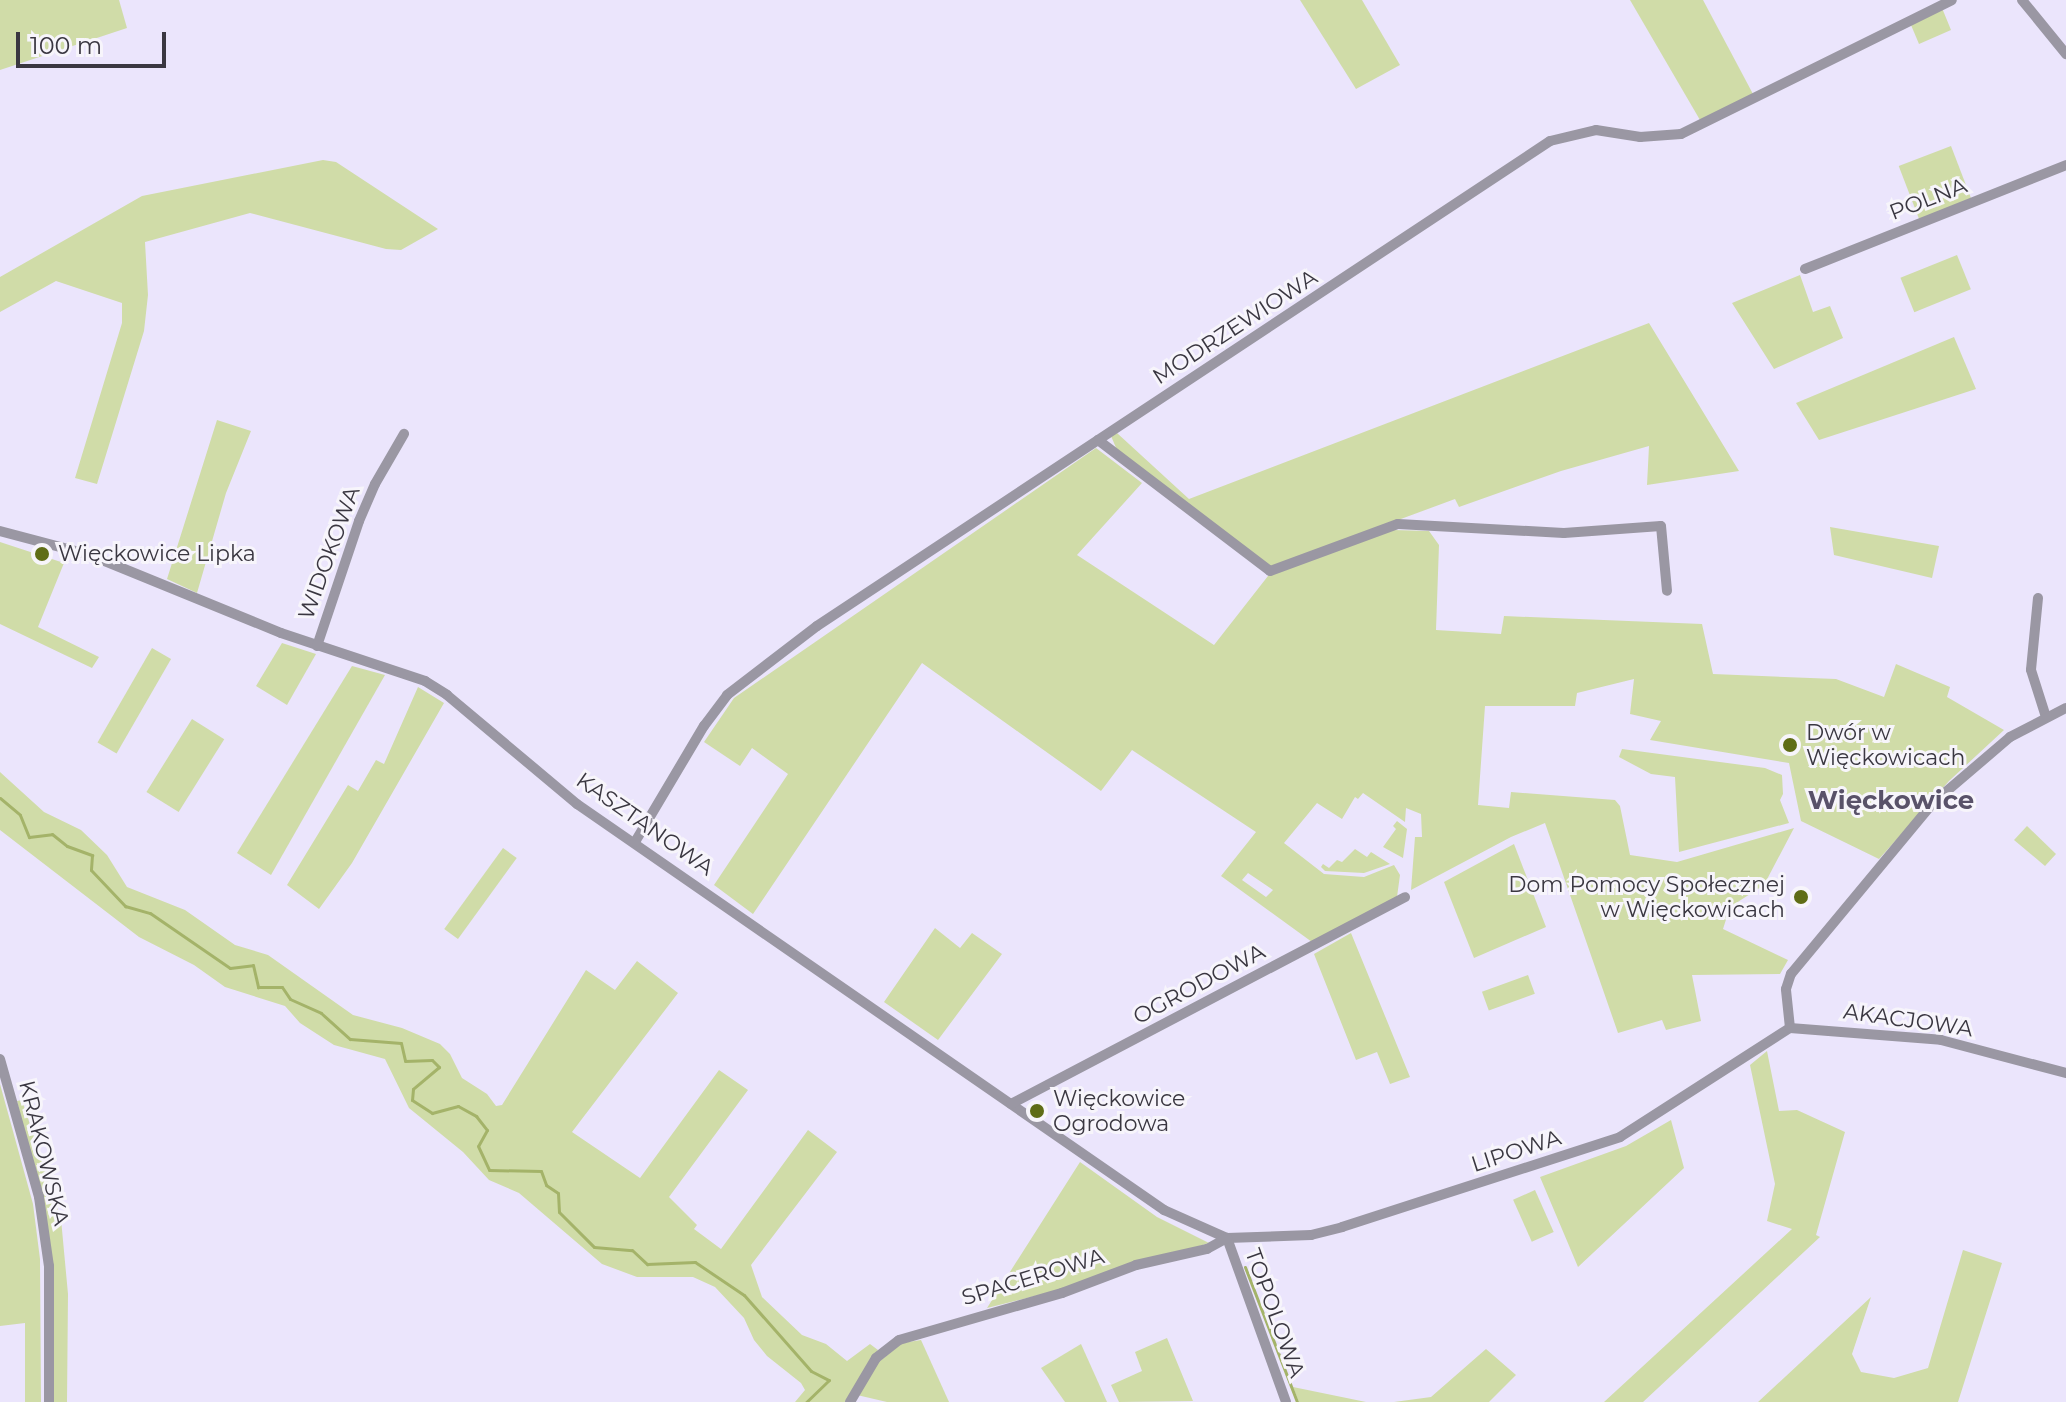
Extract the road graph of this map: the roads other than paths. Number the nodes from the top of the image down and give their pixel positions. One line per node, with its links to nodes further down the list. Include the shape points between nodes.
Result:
1 (1952, 0): 7 (street, MODRZEWIOWA, via 1681,134 1640,137 1596,130 1550,141)
2 (2022, 0): 3 (street)
3 (2066, 54)
4 (2066, 165): 5 (street, POLNA)
5 (1805, 269)
6 (404, 434): 11 (street, WIDOKOWA, via 359,521)
7 (1098, 440): 9 (street, via 1270,571 1398,524 1564,533 1661,526); 14 (street, MODRZEWIOWA, via 817,626 727,695)
8 (0, 531): 11 (street, KASZTANOWA, via 90,555)
9 (1667, 591)
10 (2038, 598): 13 (street, via 2031,670)
11 (317, 646): 14 (street, KASZTANOWA, via 425,681 577,804)
12 (2066, 708): 13 (street)
13 (2046, 717): 16 (street, via 2010,737 1934,802 1803,955 1786,989)
14 (635, 842): 19 (street, KASZTANOWA)
15 (1405, 897): 19 (street, OGRODOWA)
16 (1790, 1028): 18 (street, AKACJOWA, via 1941,1040); 20 (street, LIPOWA, via 1620,1137 1311,1235)
17 (0, 1059): 21 (street, KRAKOWSKA, via 41,1211 49,1266)
18 (2066, 1073)
19 (1011, 1104): 20 (street, KASZTANOWA, via 1164,1210)
20 (1227, 1238): 22 (street, SPACEROWA, via 1207,1249 1136,1265 1062,1293 899,1340 876,1358); 23 (street, TOPOLOWA)
21 (49, 1402)
22 (850, 1402)
23 (1286, 1402)

